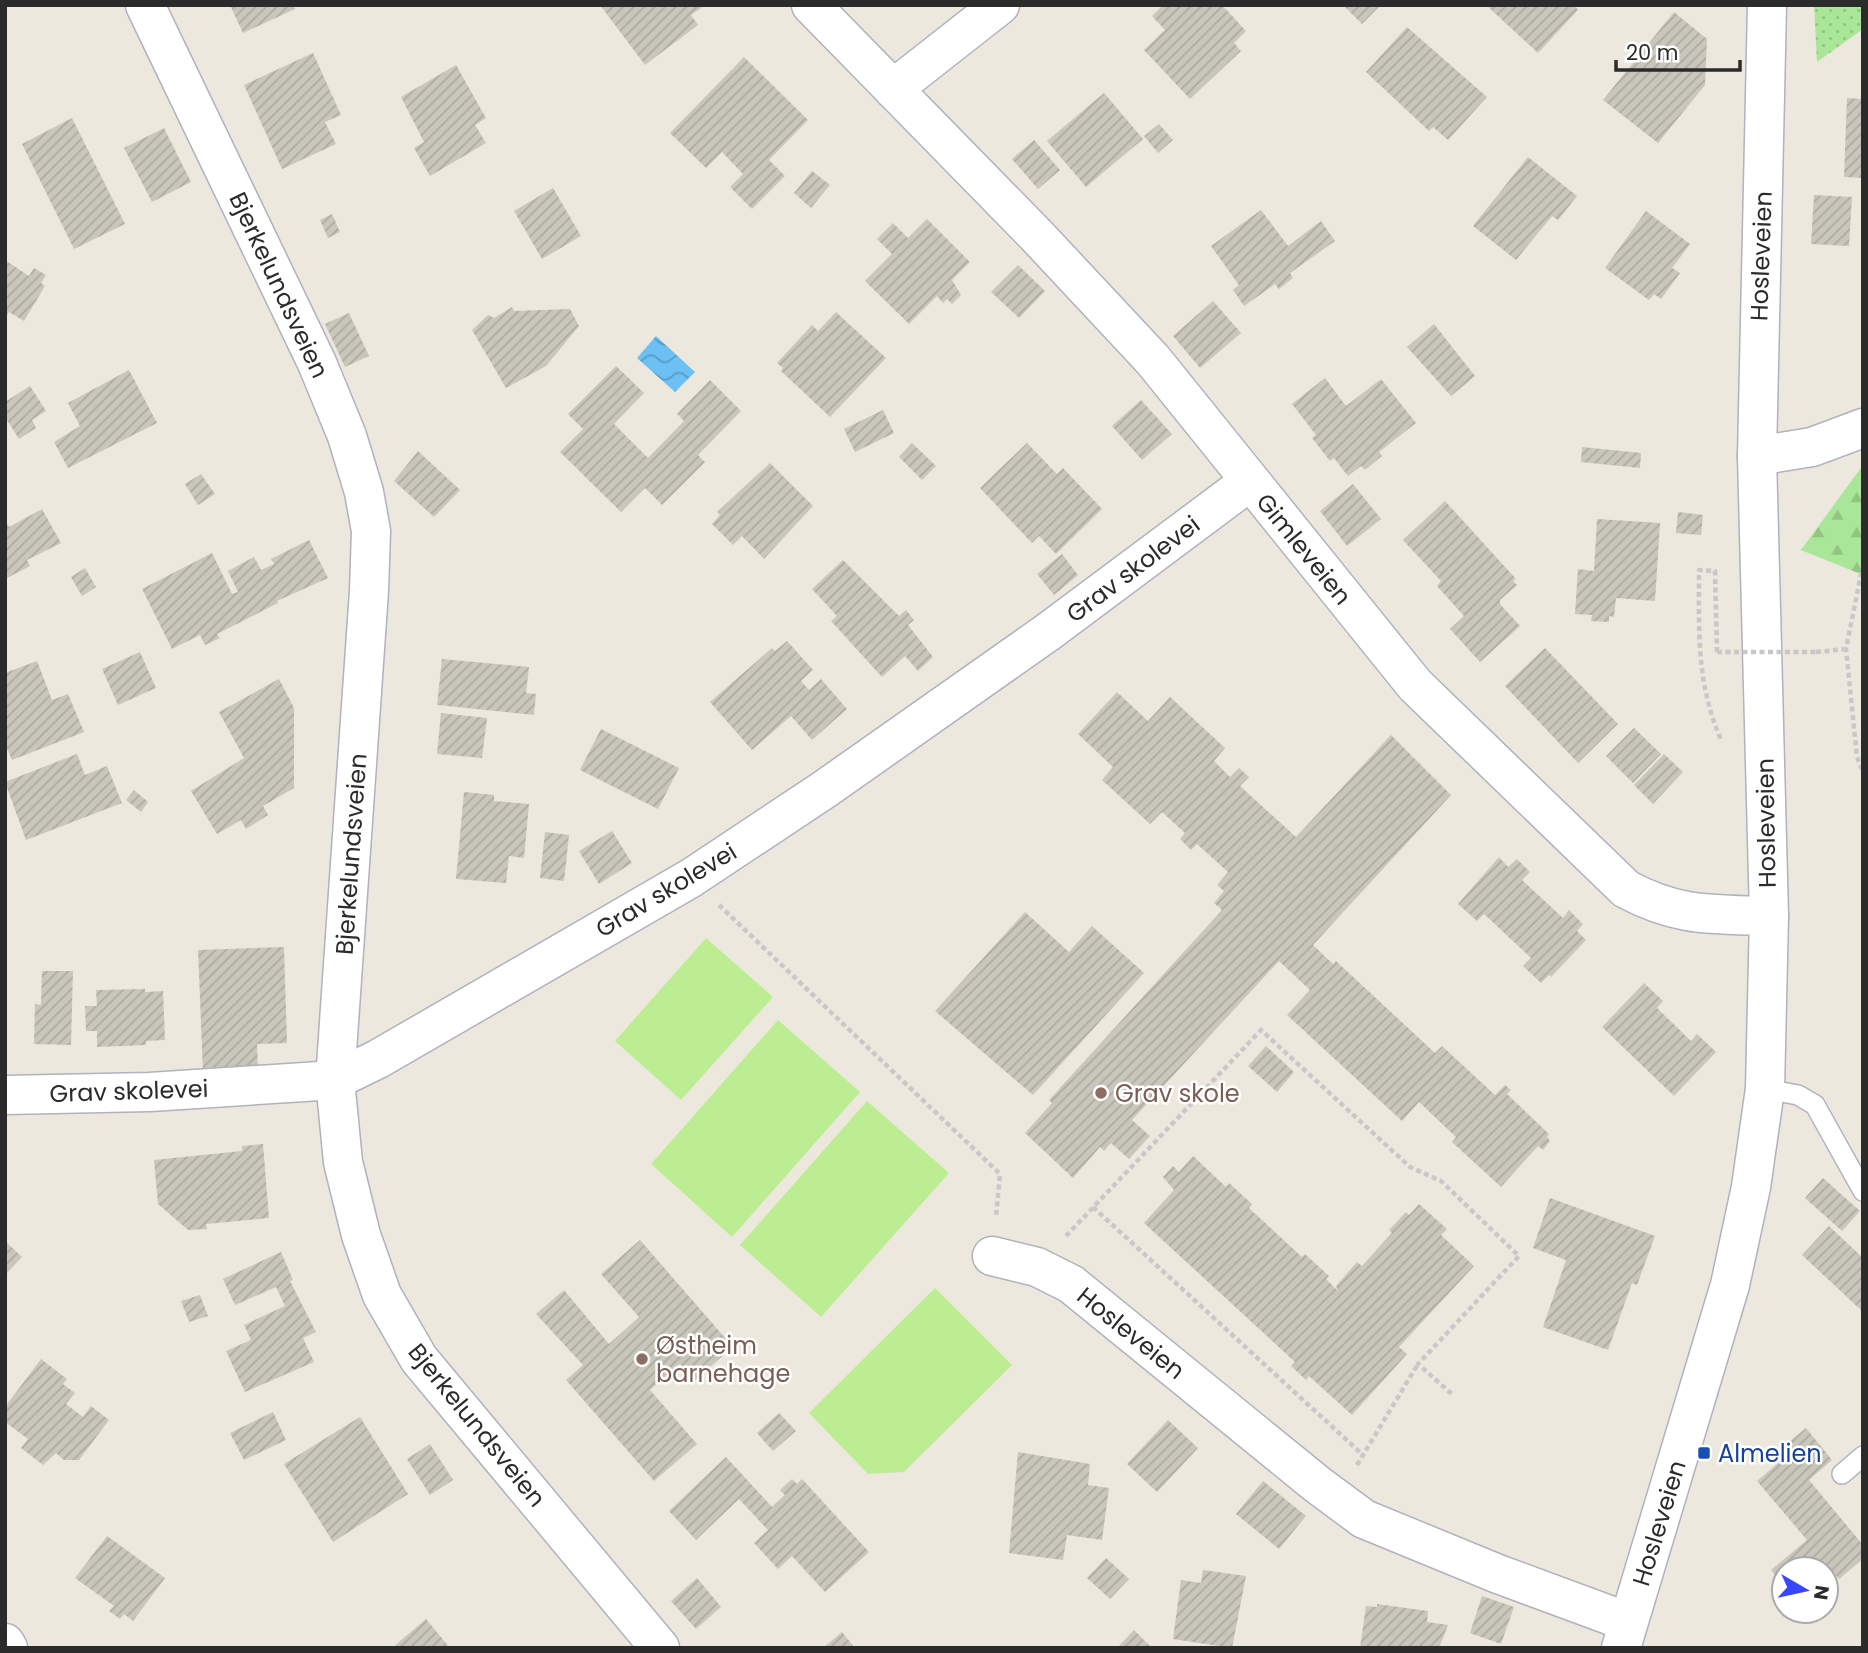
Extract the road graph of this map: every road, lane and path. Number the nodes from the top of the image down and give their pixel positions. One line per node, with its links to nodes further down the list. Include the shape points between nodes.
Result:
1 (145, 5): 15 (street, Bjerkelundsveien, via 317,363 347,436 371,531)
2 (810, 5): 5 (street, Gimleveien)
3 (1000, 5): 5 (street)
4 (1767, 5): 7 (street, Hosleveien)
5 (893, 89): 8 (street, Gimleveien, via 1153,359)
6 (1863, 428): 7 (street, via 1812,447)
7 (1757, 456): 14 (street, Hosleveien)
8 (1249, 482): 13 (street, Grav skolevei, via 1037,640); 14 (street, Gimleveien, via 1415,685 1626,889 1690,914)
9 (1863, 564): 10 (path)
10 (1846, 649): 11 (path, bridge); 12 (path, via 1857,757)
11 (1717, 652)
12 (1863, 772)
13 (691, 878): 15 (street, Grav skolevei, via 414,1041); 20 (path, via 1000,1174)
14 (1769, 916): 16 (street, Hosleveien)
15 (335, 1080): 17 (street, Grav skolevei); 31 (street, Bjerkelundsveien, via 343,1162 360,1235 382,1295 419,1359)
16 (1765, 1089): 18 (lane, via 1798,1095 1815,1105); 28 (street, Hosleveien, via 1730,1285)
17 (5, 1096)
18 (1863, 1191)
19 (1093, 1207): 21 (path); 22 (path, via 1261,1030 1410,1167 1441,1181 1519,1255); 24 (path)
20 (992, 1256): 21 (street, Hosleveien)
21 (1037, 1267): 27 (street, Hosleveien, via 1071,1284)
22 (1418, 1364): 23 (path); 24 (path)
23 (1454, 1396)
24 (1363, 1455): 27 (path)
25 (1863, 1457): 26 (lane)
26 (1842, 1474)
27 (1337, 1499): 28 (street, Hosleveien, via 1364,1519)
28 (1624, 1635)
29 (5, 1643): 30 (street)
30 (8, 1648)
31 (660, 1648)

